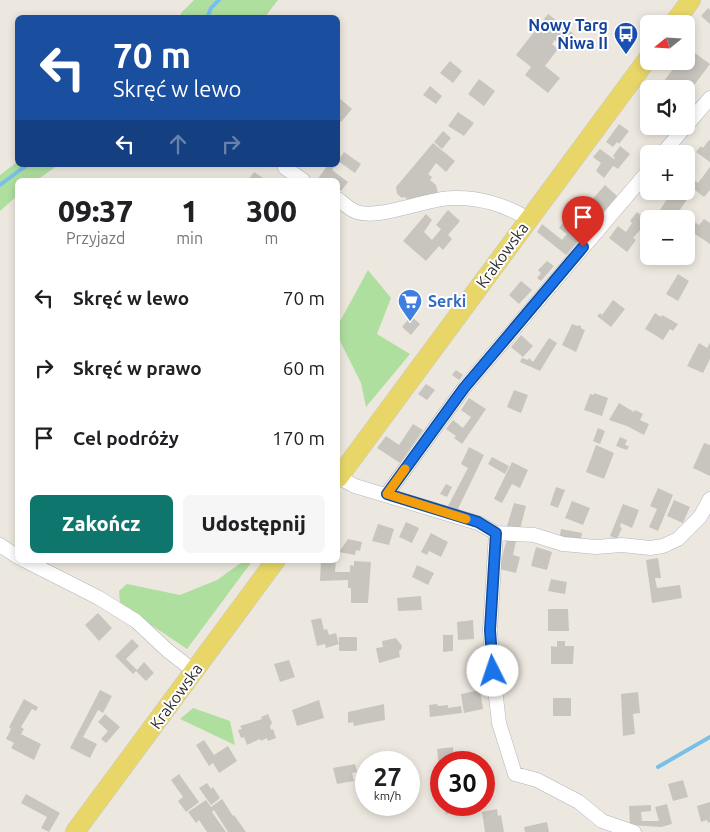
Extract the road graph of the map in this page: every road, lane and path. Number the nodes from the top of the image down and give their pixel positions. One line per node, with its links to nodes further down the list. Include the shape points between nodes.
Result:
1 (691, 0): 2 (main road)
2 (680, 15)
3 (640, 69): 12 (main road, Krakowska)
4 (710, 98): 5 (street)
5 (695, 116)
6 (678, 135): 7 (street)
7 (670, 145)
8 (285, 168): 9 (street)
9 (301, 178)
10 (640, 181): 15 (street, via 464,388)
11 (340, 200): 12 (street, via 357,212 368,213 450,198 482,199 506,206)
12 (529, 219): 13 (main road, Krakowska)
13 (340, 474)
14 (340, 478): 15 (street, via 355,486)
15 (387, 494): 17 (street, via 478,522)
16 (710, 499): 17 (street, via 700,517 678,539 663,546 596,548 563,544 534,535)
17 (496, 533): 24 (street, via 490,630 493,671 499,723 515,774 537,780 579,802 602,821)
18 (0, 545): 19 (street)
19 (15, 555)
20 (30, 563): 22 (street, via 136,621)
21 (274, 563): 22 (main road, Krakowska)
22 (194, 671): 23 (main road, Krakowska)
23 (75, 832)
24 (634, 832)

